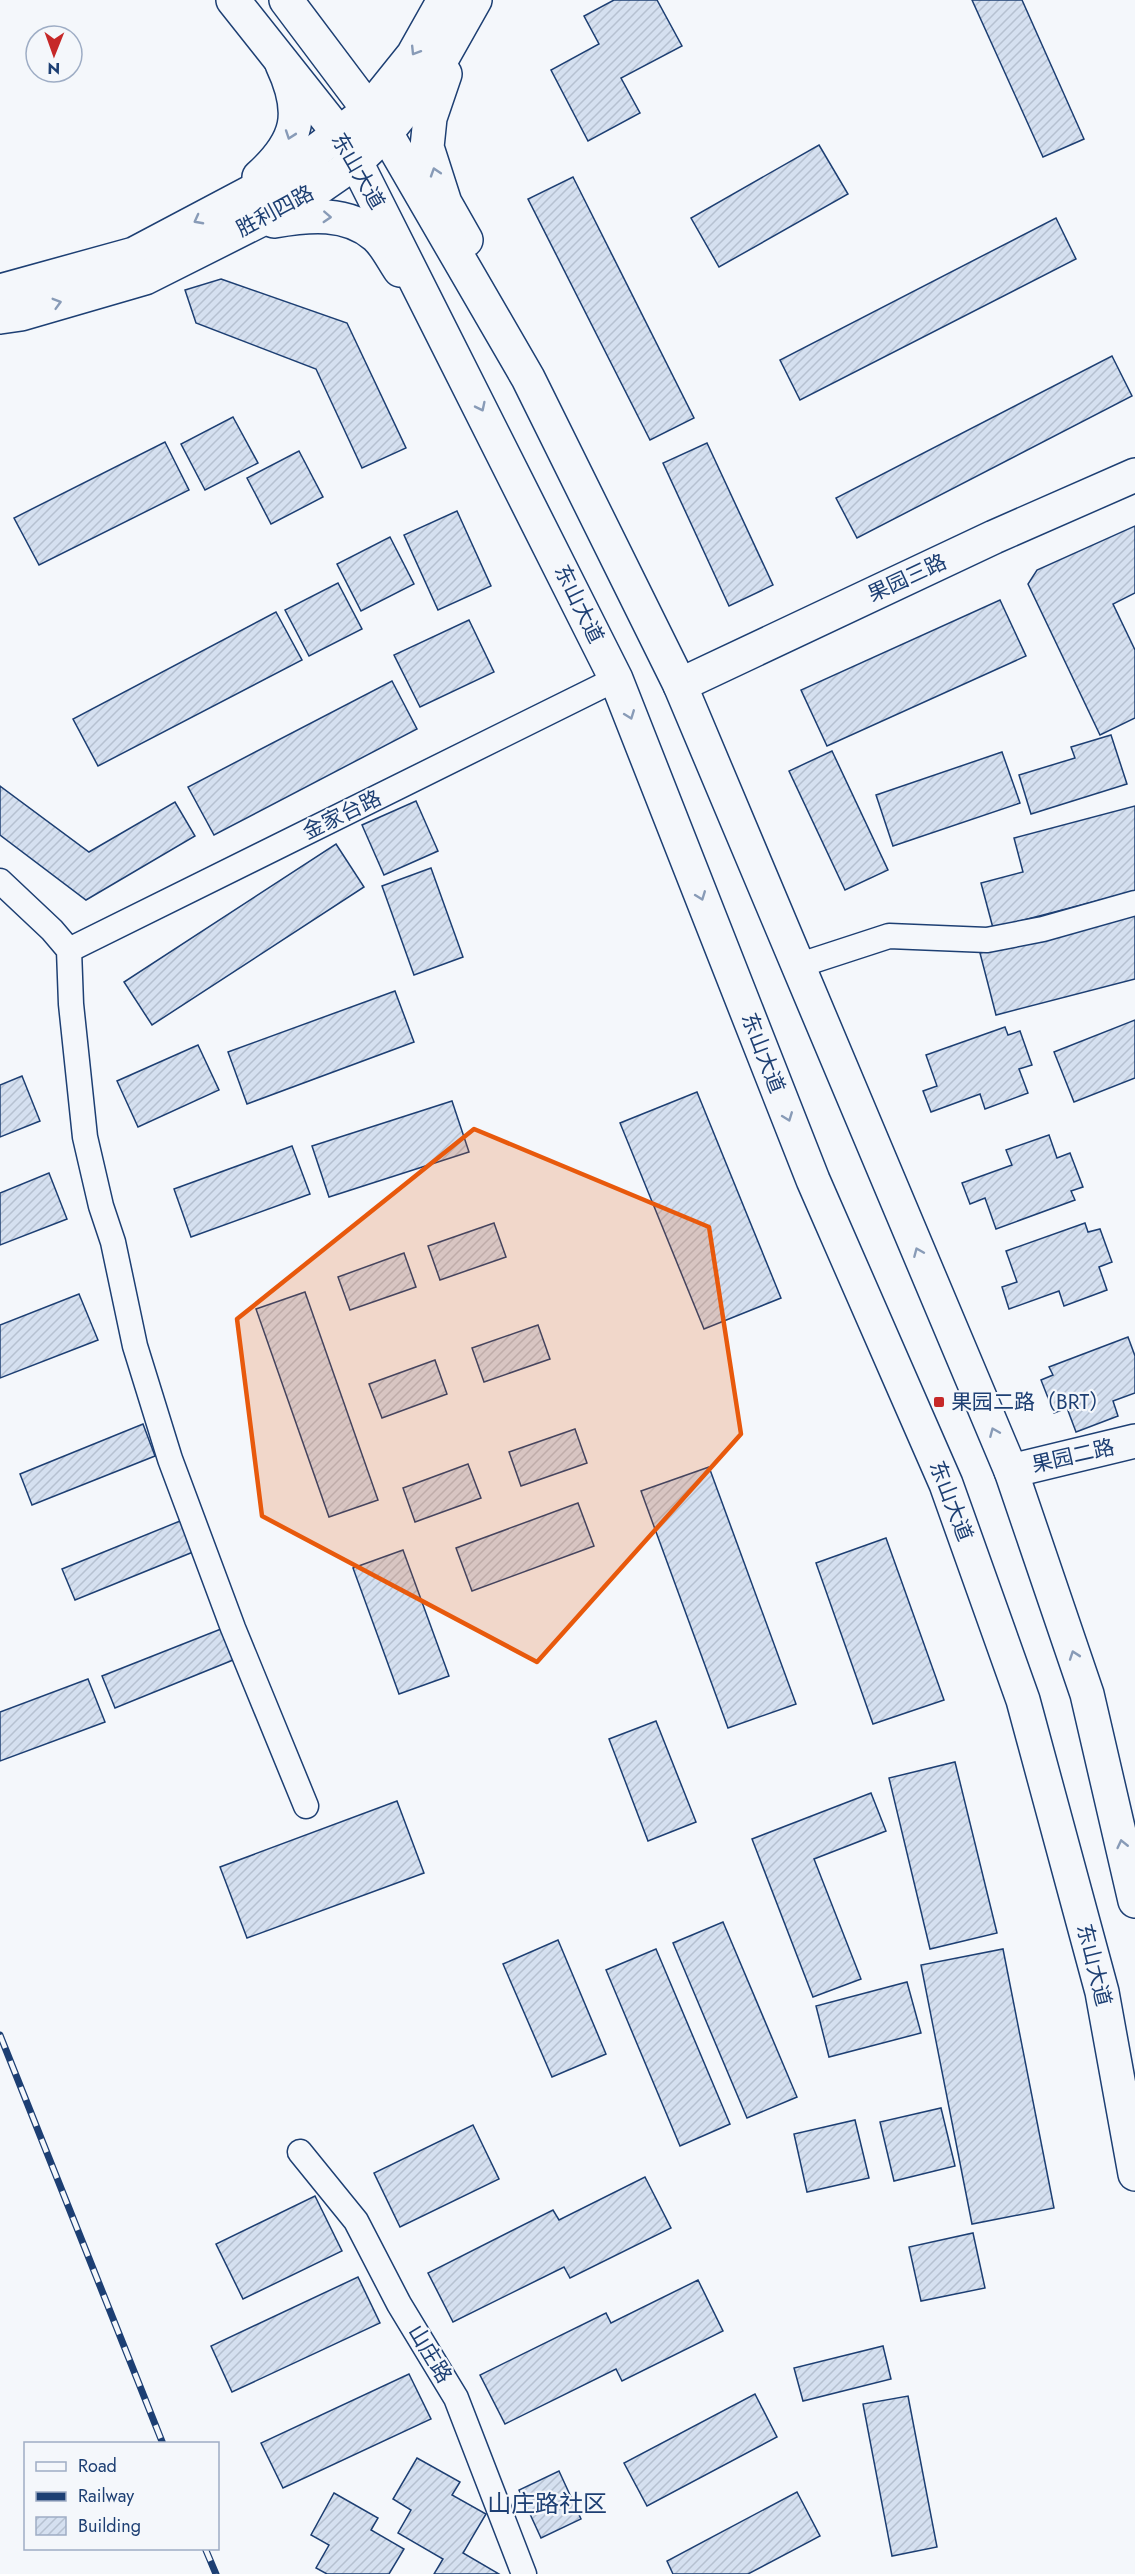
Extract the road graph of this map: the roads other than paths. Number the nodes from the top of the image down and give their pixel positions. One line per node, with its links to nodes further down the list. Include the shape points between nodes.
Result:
1 (233, 0): 5 (main road, 东山大道)
2 (286, 0): 6 (main road, 东山大道)
3 (444, 0): 6 (main road, 胜利四路, one-way to 6)
4 (476, 0): 6 (main road, 胜利四路, via 431,78); 12 (main road, one-way to 4, via 496,294 445,203 428,147 430,118 439,89)
5 (280, 60): 7 (main road, 东山大道); 8 (main road, one-way to 8, via 292,86 296,111 292,136)
6 (377, 122): 7 (main road, 胜利四路); 12 (main road, 东山大道)
7 (348, 148): 8 (main road, 胜利四路, via 287,173); 11 (main road, 东山大道)
8 (239, 215): 9 (main road, 胜利四路, one-way to 9, via 134,254); 10 (main road, 胜利四路, one-way to 8, via 146,278); 11 (main road, one-way to 11, via 345,218 376,237)
9 (0, 291)
10 (0, 317)
11 (462, 368): 14 (main road, 东山大道, one-way to 14)
12 (528, 378): 15 (main road, 东山大道)
13 (1135, 475): 15 (main road, 果园三路)
14 (616, 679): 18 (street, 金家台路); 25 (main road, 东山大道, one-way to 25, via 813,1180 946,1484 1023,1700 1102,1992)
15 (681, 685): 19 (main road, 东山大道)
16 (0, 881): 18 (street)
17 (1135, 903): 19 (street, via 987,940 889,936)
18 (69, 950): 22 (street, via 85,1137 135,1346 170,1459 233,1628)
19 (797, 966): 21 (main road, 东山大道, one-way to 19)
20 (1135, 1442): 21 (main road, 果园二路)
21 (1011, 1471): 23 (main road, 东山大道, one-way to 21, via 1087,1694)
22 (306, 1806)
23 (1135, 1901)
24 (300, 2152): 26 (street, 山庄路, via 356,2221 399,2304 456,2398)
25 (1135, 2174)
26 (524, 2574)

